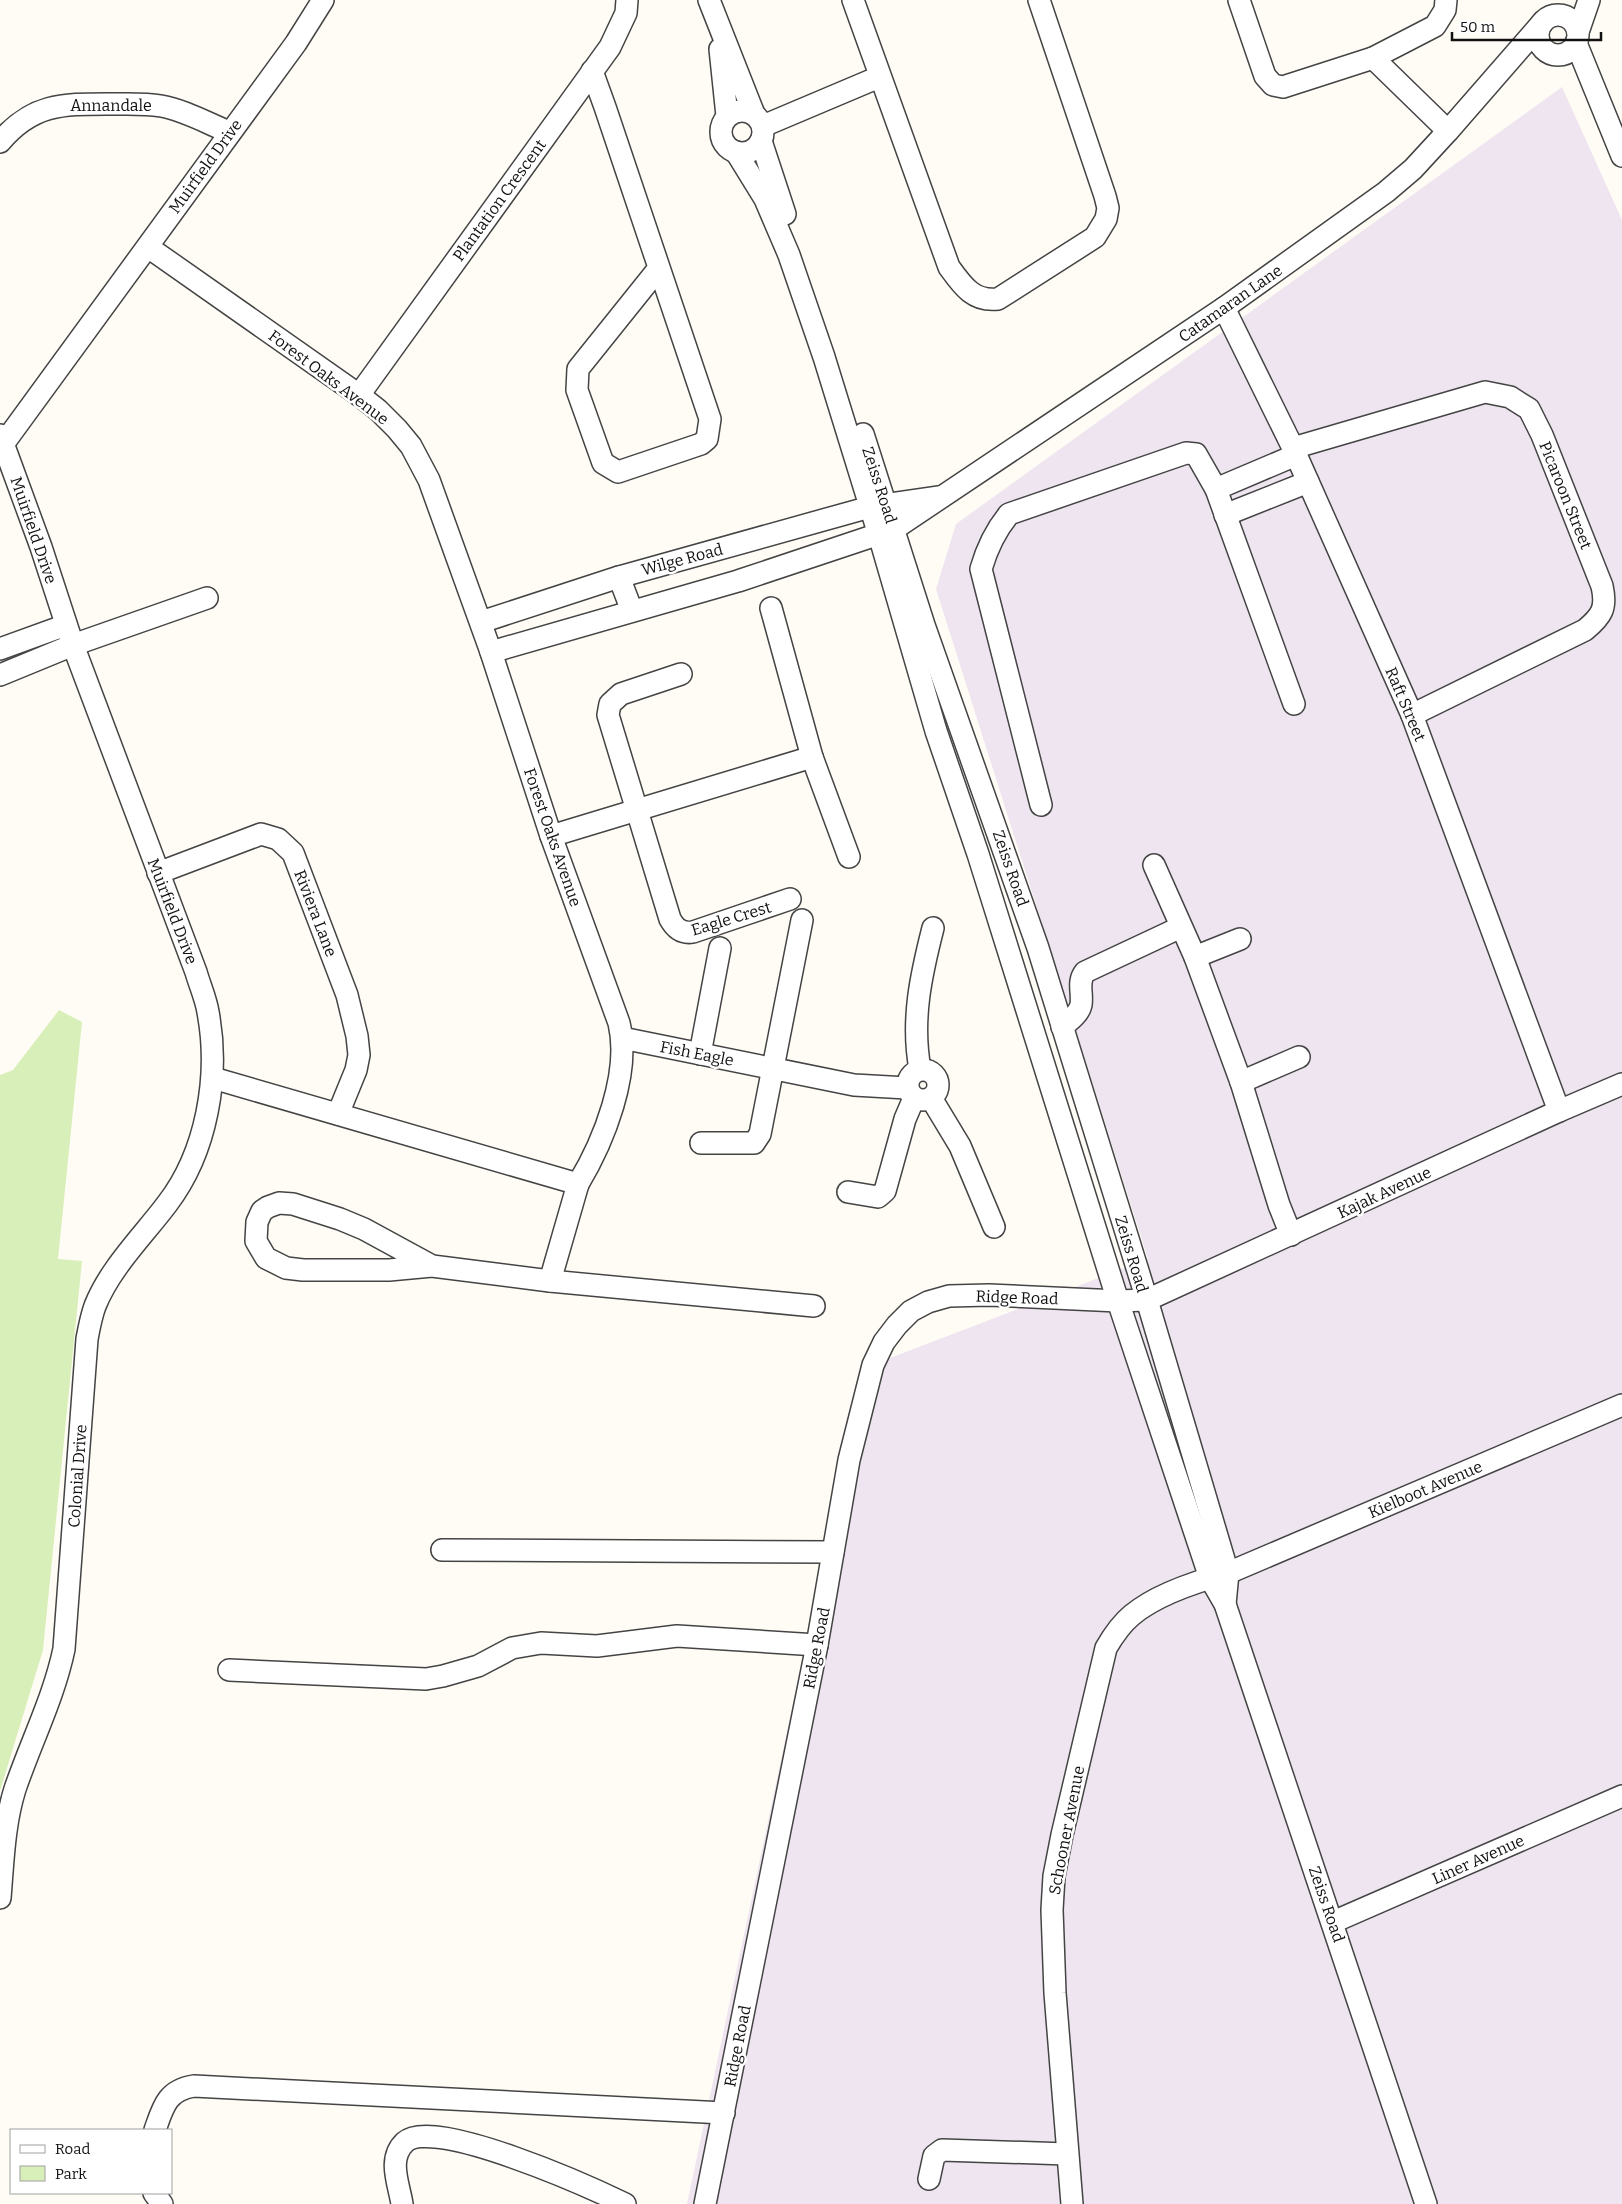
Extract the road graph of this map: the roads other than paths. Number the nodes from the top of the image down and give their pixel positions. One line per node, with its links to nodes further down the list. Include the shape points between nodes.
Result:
1 (323, 0): 20 (street, Muirfield Drive, via 296,43)
2 (627, 0): 14 (street, Plantation Crescent, via 622,25)
3 (709, 0): 11 (street, Zeiss Road)
4 (854, 0): 15 (street)
5 (1039, 0): 15 (street, via 1108,208 1106,219 1095,237 998,299 974,296 949,267)
6 (1239, 0): 13 (street, via 1265,76 1273,85 1284,87)
7 (1446, 0): 13 (street, via 1445,10 1435,26)
8 (1572, 0): 10 (street)
9 (1589, 0): 12 (street)
10 (1550, 18): 12 (street, via 1572,20); 12 (street, via 1539,37); 16 (street, Catamaran Lane)
11 (718, 26): 17 (street, Zeiss Road); 18 (street, Zeiss Road)
12 (1565, 45): 16 (street, Catamaran Lane); 23 (street, via 1596,94)
13 (1373, 58): 19 (street)
14 (592, 70): 25 (street); 27 (street, Plantation Crescent)
15 (879, 77): 18 (street)
16 (1492, 80): 19 (street, Catamaran Lane)
17 (727, 116): 18 (street, via 740,110); 22 (street, via 721,137)
18 (760, 127): 22 (street, via 751,151); 33 (street, Zeiss Road, via 780,199 832,344)
19 (1448, 131): 26 (street, Catamaran Lane, via 1413,169 1386,192)
20 (229, 132): 21 (street, Annandale, via 161,106 83,104 40,110 15,126); 24 (street, Muirfield Drive)
21 (0, 142)
22 (736, 152): 33 (street, Zeiss Road, via 766,199 789,255)
23 (1622, 156)
24 (148, 247): 27 (street, Forest Oaks Avenue); 28 (street, Muirfield Drive)
25 (659, 268): 25 (street, via 710,419 710,429 707,439 701,444 618,472 603,463 577,390 578,369)
26 (1224, 308): 29 (street, Raft Street); 32 (street, Catamaran Lane)
27 (359, 395): 40 (street, Forest Oaks Avenue, via 397,429 420,461)
28 (2, 439): 41 (street, Muirfield Drive)
29 (1295, 452): 30 (street, Raft Street); 31 (street, Picaroon Street); 48 (street, Picaroon Street, via 1485,392 1510,397 1529,409 1542,435 1602,586 1605,600 1602,612 1585,630)
30 (1308, 482): 34 (street); 48 (street, Raft Street)
31 (1216, 489): 34 (street); 50 (street, via 1196,454 1186,453 1010,514 988,546 981,569)
32 (944, 496): 33 (street, Catamaran Lane); 35 (street, Catamaran Lane)
33 (878, 506): 35 (street, Zeiss Road); 36 (street, Wilge Road)
34 (1225, 515): 47 (street)
35 (887, 532): 39 (street, via 738,581); 63 (street, Zeiss Road, via 924,625 1038,948); 83 (street, Zeiss Road, via 936,731 978,854)
36 (619, 577): 39 (street); 40 (street, Wilge Road)
37 (207, 598): 42 (street)
38 (771, 608): 49 (street)
39 (632, 611): 44 (street)
40 (481, 622): 44 (street, Forest Oaks Avenue)
41 (66, 625): 42 (street, Muirfield Drive); 43 (street)
42 (73, 645): 46 (street); 55 (street, Muirfield Drive)
43 (0, 649)
44 (492, 652): 52 (street, Forest Oaks Avenue)
45 (681, 674): 51 (street, Eagle Crest, via 621,694 610,704 608,714)
46 (0, 676)
47 (1294, 704)
48 (1412, 714): 73 (street, Raft Street)
49 (812, 757): 51 (street); 53 (street)
50 (1041, 805)
51 (636, 812): 52 (street); 56 (street, Eagle Crest, via 670,919 680,931 693,932)
52 (551, 836): 64 (street, Forest Oaks Avenue)
53 (849, 857)
54 (1154, 865): 58 (street)
55 (158, 873): 69 (street, Muirfield Drive, via 187,946 208,1012); 74 (street, Riviera Lane, via 262,834 278,839 293,854 348,995 357,1036 359,1055 356,1070)
56 (790, 899)
57 (802, 920): 67 (street)
58 (1181, 927): 62 (street); 63 (street, via 1085,972 1081,977 1081,1005)
59 (933, 928): 68 (street, via 916,1009 915,1036)
60 (1240, 939): 62 (street)
61 (720, 948): 65 (street)
62 (1195, 957): 70 (street)
63 (1062, 1027): 82 (street, Zeiss Road)
64 (622, 1038): 65 (street, Fish Eagle); 76 (street, Forest Oaks Avenue, via 622,1066 599,1145)
65 (700, 1054): 67 (street, Fish Eagle)
66 (1299, 1057): 70 (street)
67 (772, 1068): 72 (street, Fish Eagle); 75 (street, via 760,1134 754,1143)
68 (920, 1069): 72 (street, via 910,1076); 72 (street, via 931,1072 938,1082 936,1093)
69 (213, 1078): 74 (street); 92 (street, Colonial Drive, via 198,1147 185,1174 169,1202 111,1277 91,1318 64,1649 58,1676 10,1807)
70 (1241, 1082): 79 (street)
71 (1622, 1084): 73 (street, Kajak Avenue)
72 (918, 1095): 77 (street, via 905,1119 885,1191 878,1197); 78 (street, via 960,1146)
73 (1560, 1111): 79 (street, Kajak Avenue)
74 (338, 1114): 76 (street)
75 (701, 1143)
76 (578, 1184): 81 (street, Forest Oaks Avenue)
77 (848, 1192)
78 (994, 1226)
79 (1291, 1235): 82 (street, Kajak Avenue)
80 (432, 1266): 80 (street, via 364,1229 293,1204 268,1206 257,1222 256,1240 261,1253 286,1268 389,1270); 81 (street)
81 (550, 1280): 84 (street)
82 (1147, 1300): 83 (street, Ridge Road); 88 (street, Zeiss Road)
83 (1118, 1302): 87 (street, Ridge Road, via 949,1296 911,1311 884,1342 873,1365 849,1460); 88 (street, Zeiss Road)
84 (814, 1306)
85 (1622, 1405): 88 (street, Kielboot Avenue)
86 (442, 1550): 87 (street)
87 (833, 1552): 89 (street, Ridge Road)
88 (1219, 1575): 93 (street, Zeiss Road); 96 (street, Schooner Avenue, via 1162,1598 1133,1614 1117,1629 1106,1648 1054,1876 1055,1993)
89 (817, 1646): 90 (street, via 677,1636 597,1646 526,1644 478,1666 426,1679); 94 (street, Ridge Road)
90 (229, 1670)
91 (1622, 1796): 93 (street, Liner Avenue)
92 (0, 1898)
93 (1333, 1922): 102 (street, Zeiss Road)
94 (724, 2113): 95 (street, via 194,2086 175,2091 168,2099); 100 (street, Ridge Road)
95 (155, 2129)
96 (1067, 2154): 97 (street, via 942,2150 934,2156); 101 (street, Schooner Avenue)
97 (929, 2179)
98 (402, 2204): 99 (street, via 395,2169 398,2151 411,2138 423,2136 458,2141 513,2157 570,2178)
99 (625, 2204)
100 (705, 2204)
101 (1072, 2204)
102 (1426, 2204)

